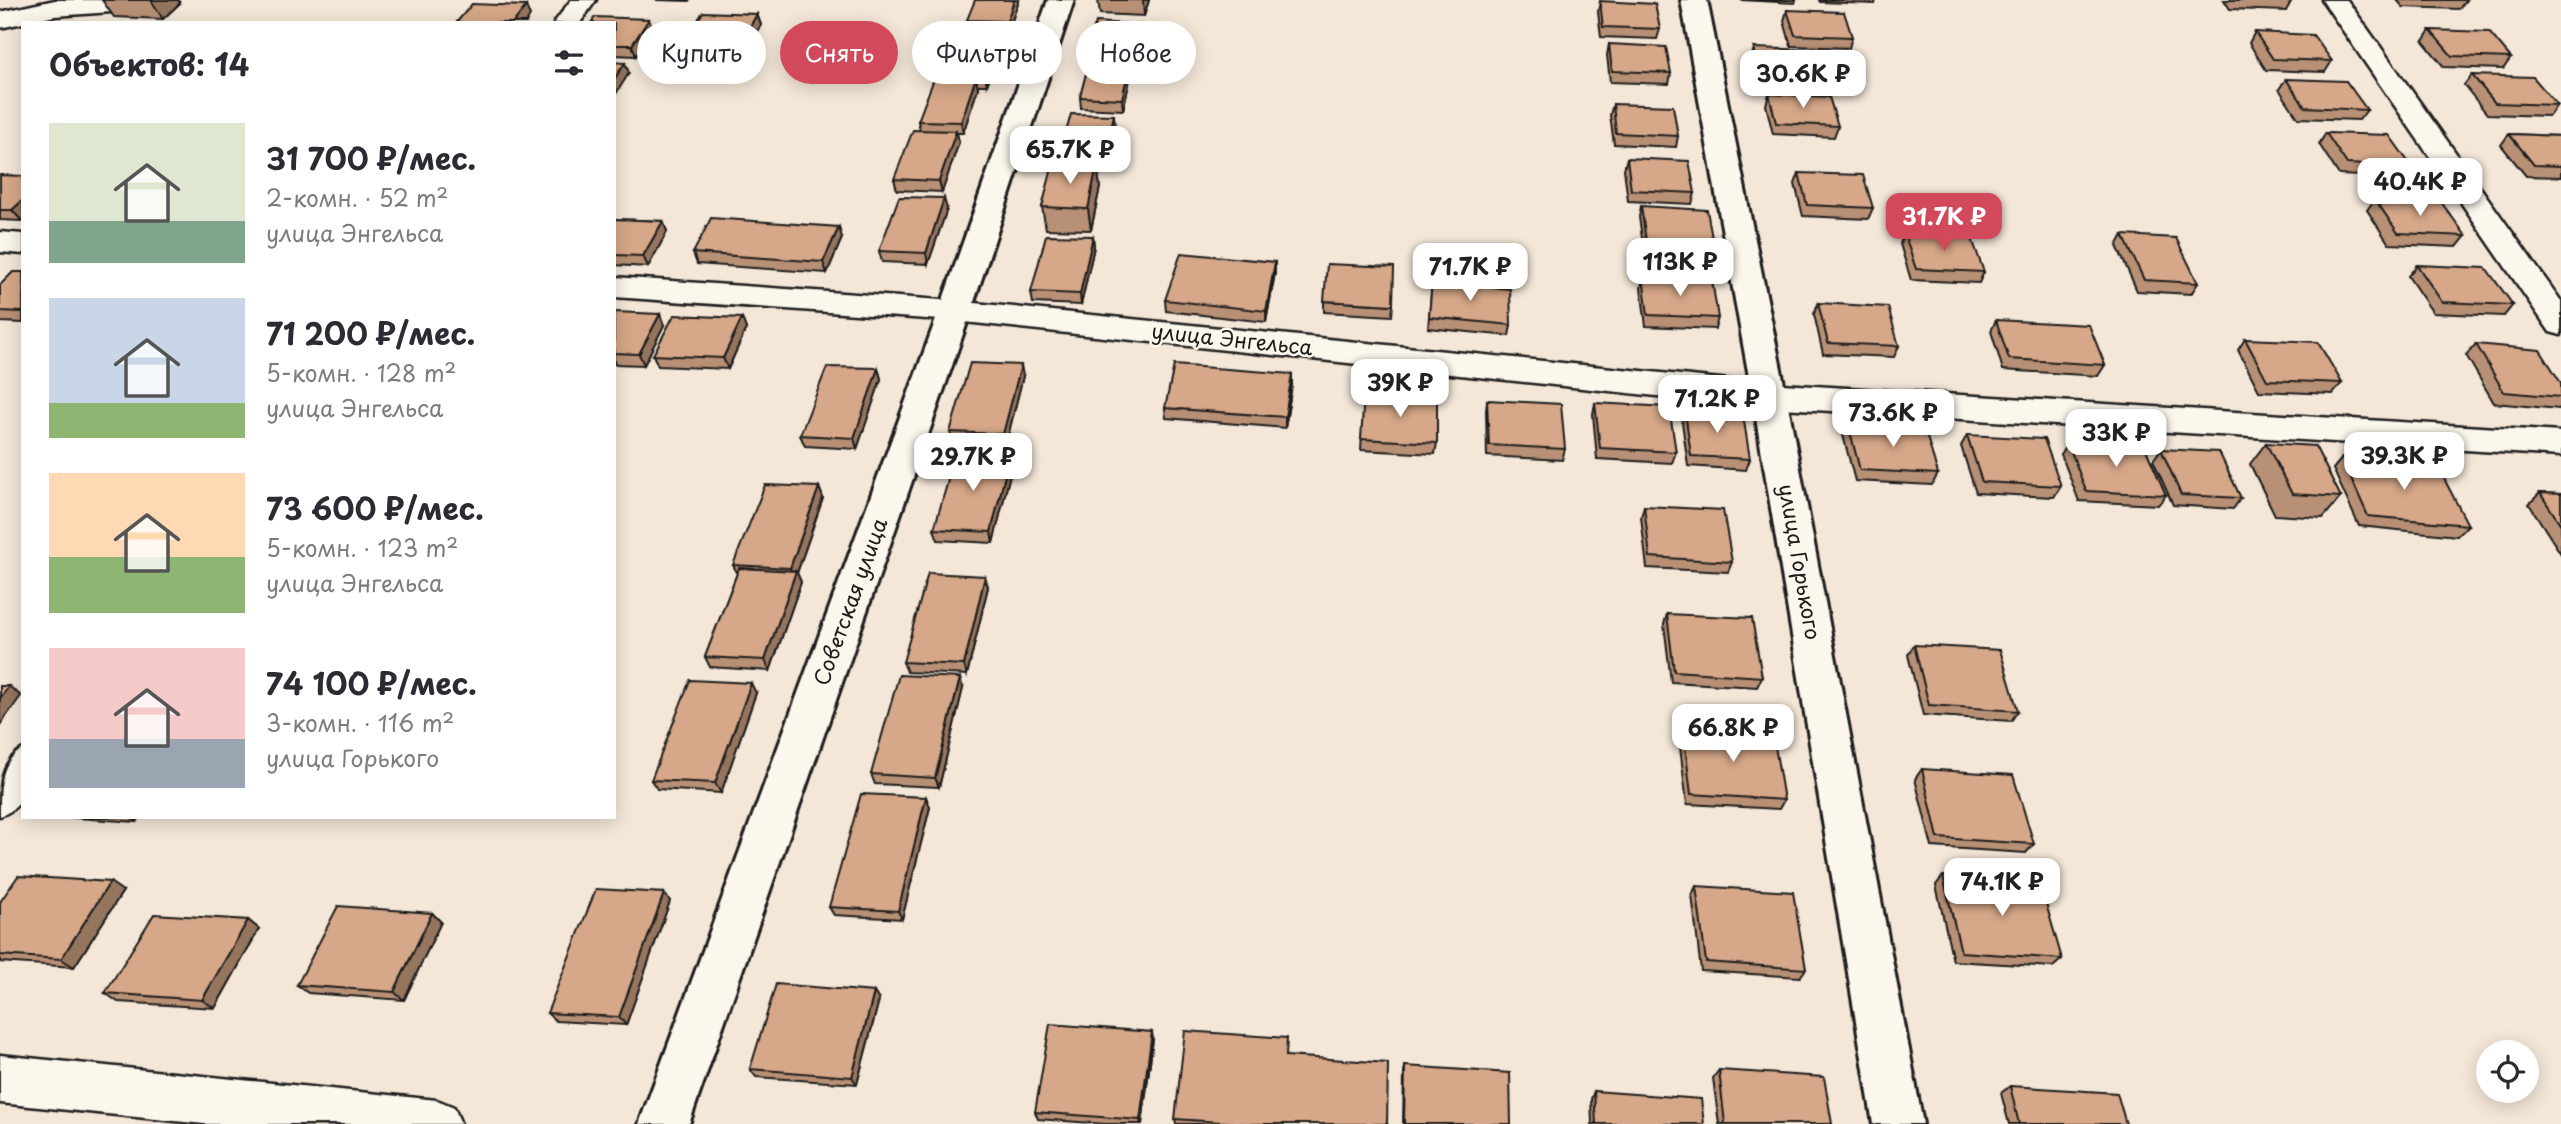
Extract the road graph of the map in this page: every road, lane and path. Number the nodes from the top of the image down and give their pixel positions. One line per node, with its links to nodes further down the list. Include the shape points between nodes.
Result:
1 (116, 0): 6 (street)
2 (584, 0): 7 (street)
3 (1061, 0): 11 (street, Советская улица)
4 (1694, 0): 13 (street, улица Горького)
5 (2334, 0): 12 (street)
6 (0, 20)
7 (568, 21)
8 (0, 242): 9 (street)
9 (21, 244)
10 (616, 287): 11 (street, улица Энгельса)
11 (955, 311): 13 (street, улица Энгельса); 19 (street, Советская улица)
12 (2561, 324)
13 (1769, 394): 14 (street, улица Энгельса); 20 (street, улица Горького)
14 (2561, 444)
15 (21, 770): 16 (street)
16 (0, 798)
17 (0, 1079): 18 (street)
18 (437, 1124)
19 (664, 1124)
20 (1898, 1124)

